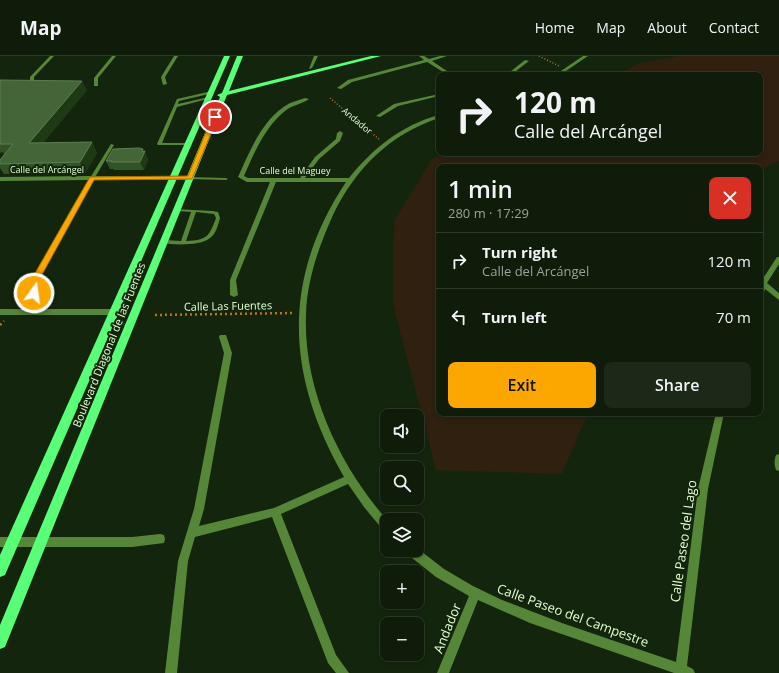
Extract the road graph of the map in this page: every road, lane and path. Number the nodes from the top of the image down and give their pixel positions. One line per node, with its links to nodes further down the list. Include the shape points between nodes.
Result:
1 (52, 56): 20 (street, via 32,77)
2 (114, 56): 22 (street, via 96,78)
3 (176, 56): 21 (street, via 163,77)
4 (228, 56): 25 (main road, Boulevard Diagonal de las Fuentes)
5 (240, 56): 24 (main road, Boulevard Diagonal de las Fuentes)
6 (316, 56): 15 (lane)
7 (358, 56): 15 (main road)
8 (378, 56): 24 (main road)
9 (421, 56): 13 (street)
10 (445, 56): 13 (street)
11 (539, 56): 16 (path)
12 (586, 56): 16 (street)
13 (428, 60): 17 (street); 23 (street, via 350,81)
14 (527, 61): 18 (street)
15 (310, 68): 24 (main road)
16 (565, 68): 19 (street)
17 (446, 72)
18 (512, 72)
19 (560, 72)
20 (32, 83)
21 (165, 84)
22 (96, 85)
23 (339, 88)
24 (225, 91): 25 (main road); 38 (main road, Boulevard Diagonal de las Fuentes)
25 (210, 95): 29 (lane); 29 (lane, via 178,100); 34 (main road, Boulevard Diagonal de las Fuentes)
26 (436, 96): 30 (street, via 396,105)
27 (330, 98): 35 (path, Andador)
28 (307, 99): 41 (street, Calle del Maguey, via 292,104 272,122 255,146 241,177 246,180)
29 (176, 106): 34 (lane, via 159,144)
30 (378, 116)
31 (436, 117): 35 (street, via 408,128)
32 (340, 133): 42 (street, via 338,140 317,158)
33 (112, 144): 36 (lane)
34 (189, 144): 37 (main road, Boulevard Diagonal de las Fuentes)
35 (384, 144): 43 (street)
36 (92, 178): 37 (street, Calle del Arcángel); 39 (street, Calle del Arcángel); 50 (street, via 34,282)
37 (173, 178): 38 (street, Calle del Arcángel); 54 (main road, Boulevard Diagonal de las Fuentes)
38 (190, 178): 40 (lane); 44 (main road, Boulevard Diagonal de las Fuentes)
39 (0, 179)
40 (226, 179)
41 (274, 179): 42 (street, Calle del Maguey); 51 (street, via 233,280)
42 (302, 179): 43 (street, Calle del Maguey)
43 (350, 180): 55 (street, via 329,216 315,250)
44 (177, 210): 45 (lane); 46 (main road, Boulevard Diagonal de las Fuentes)
45 (194, 211): 47 (lane); 47 (lane, via 216,213 218,218 207,239)
46 (164, 242): 47 (lane); 68 (main road, Boulevard Diagonal de las Fuentes)
47 (183, 242)
48 (779, 259): 49 (street)
49 (763, 284): 52 (street)
50 (34, 293)
51 (234, 295)
52 (779, 297)
53 (0, 312): 54 (street)
54 (114, 312): 67 (main road, Boulevard Diagonal de las Fuentes)
55 (302, 313): 56 (path, Calle Las Fuentes); 61 (street, via 308,376 321,418)
56 (155, 315)
57 (224, 337): 64 (street, via 228,353 199,509)
58 (719, 416): 73 (street, Calle Paseo del Lago, via 703,489)
59 (779, 458): 60 (street)
60 (779, 466)
61 (350, 480): 62 (street); 63 (street)
62 (275, 512): 64 (street); 75 (street, via 332,659)
63 (380, 518)
64 (192, 533): 74 (street, via 183,561)
65 (160, 539): 68 (street, via 132,542)
66 (0, 542): 67 (street)
67 (12, 542): 68 (street); 70 (main road, Boulevard Diagonal de las Fuentes)
68 (41, 542): 72 (main road, Boulevard Diagonal de las Fuentes)
69 (420, 557): 71 (street, Calle Paseo del Campestre)
70 (0, 570)
71 (476, 593): 73 (street, Calle Paseo del Campestre, via 530,617); 76 (street, Andador)
72 (0, 642)
73 (683, 672)
74 (171, 673)
75 (343, 673)
76 (444, 673)

